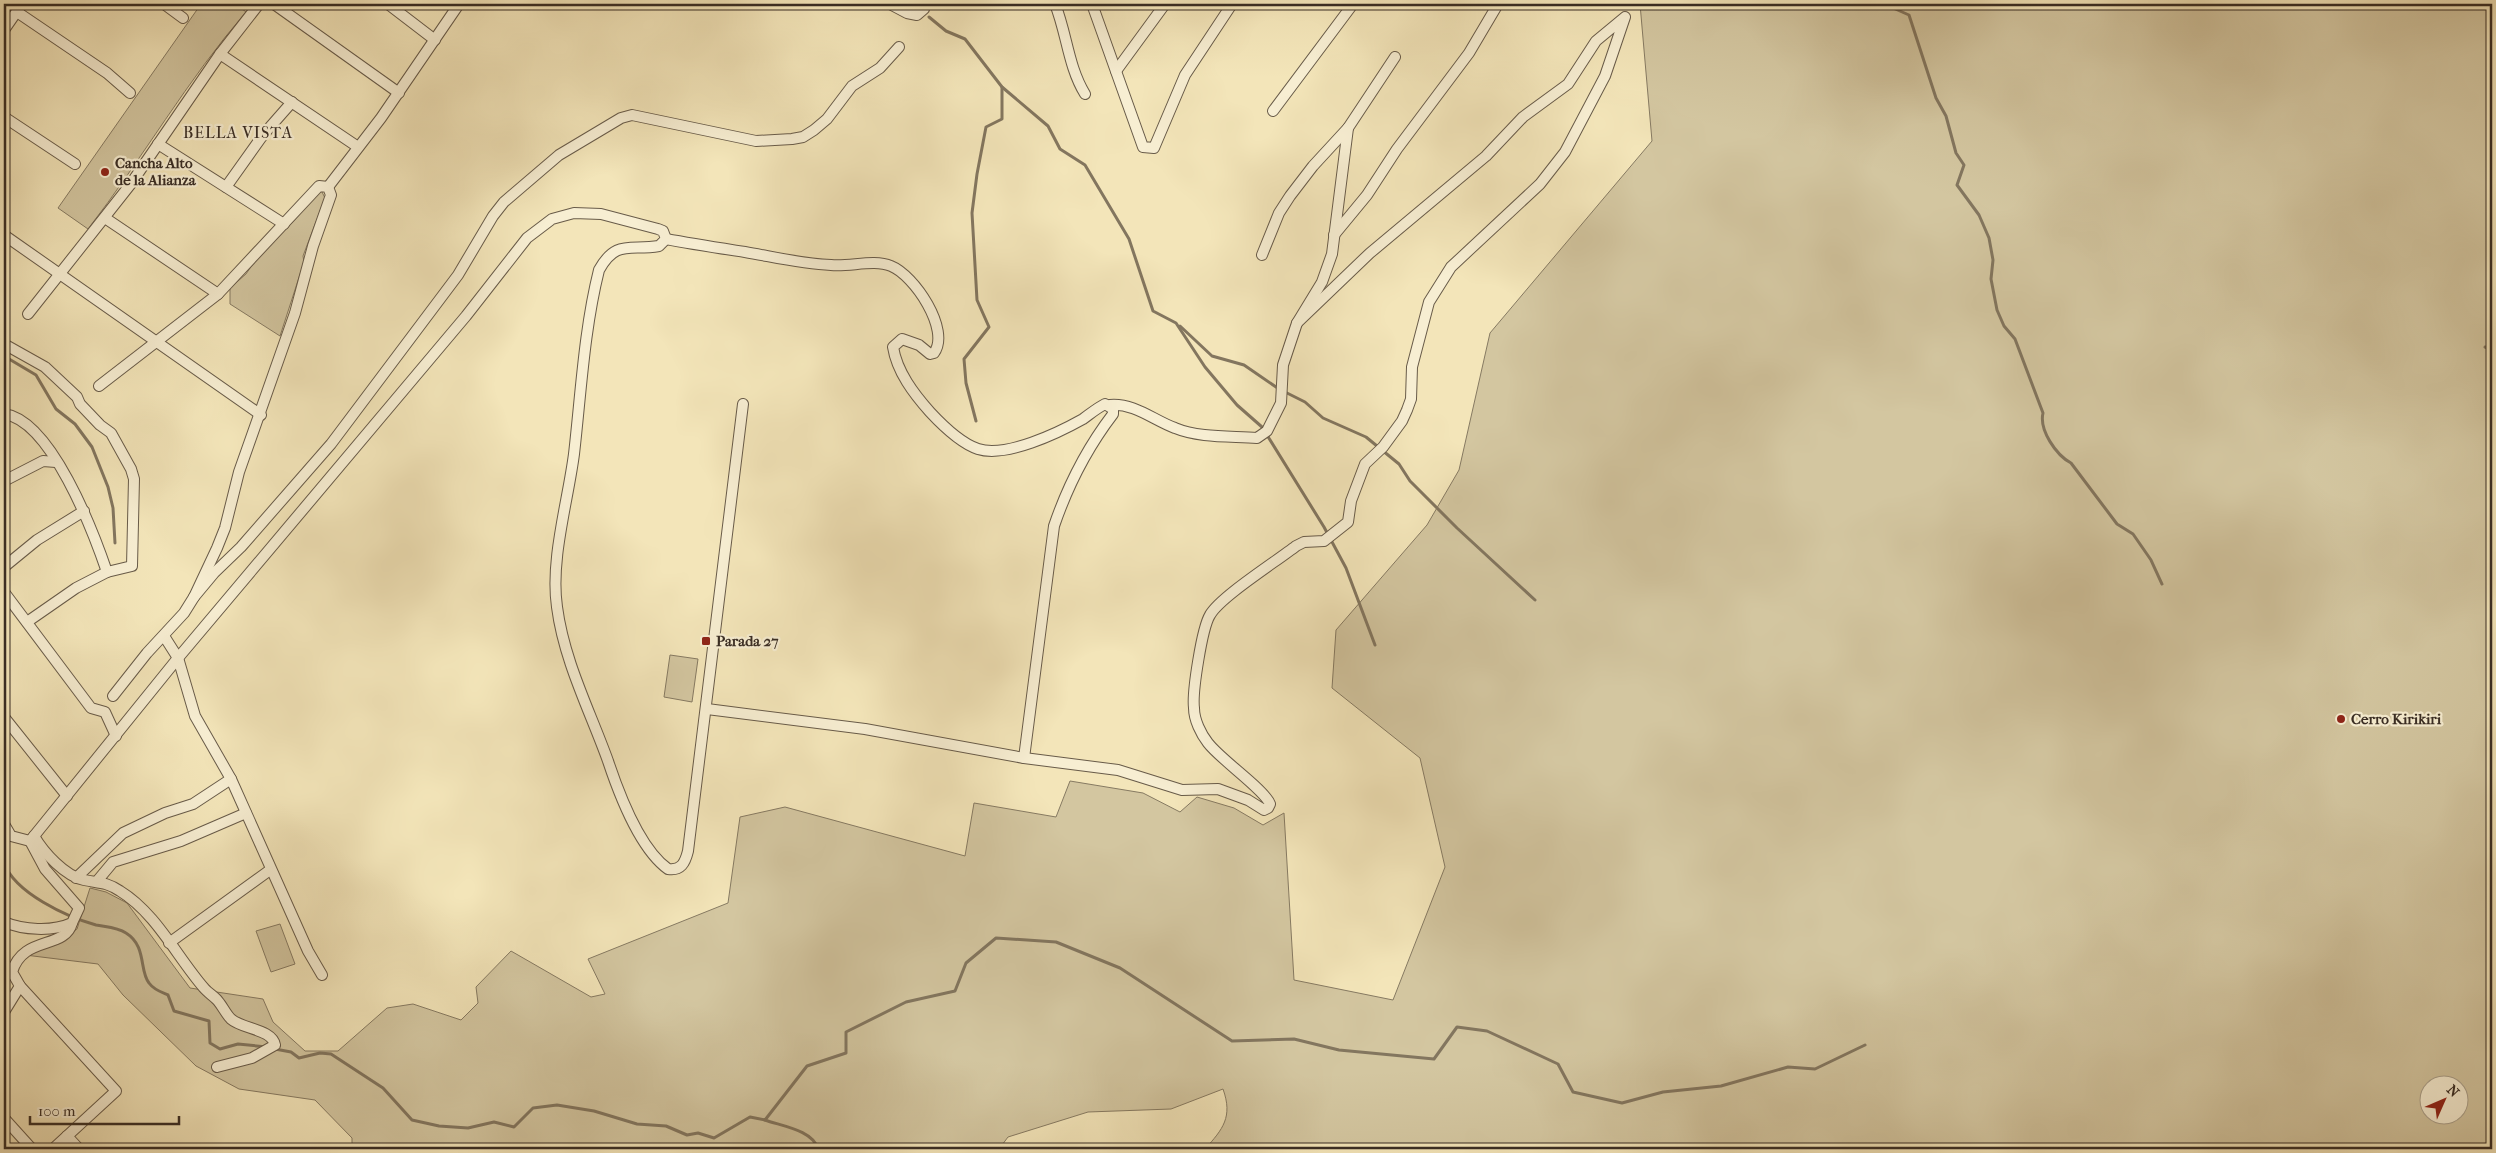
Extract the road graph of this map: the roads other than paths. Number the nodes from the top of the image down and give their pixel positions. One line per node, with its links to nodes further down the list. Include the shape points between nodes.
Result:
1 (164, 4): 15 (street)
2 (259, 4): 19 (street)
3 (274, 4): 23 (street)
4 (388, 4): 17 (street)
5 (460, 4): 17 (street)
6 (890, 4): 7 (street, via 917,15)
7 (924, 4)
8 (1055, 4): 24 (street, via 1075,77)
9 (1092, 4): 21 (street)
10 (1165, 4): 21 (street)
11 (1232, 4): 21 (street, via 1185,75 1154,148 1143,147)
12 (1353, 4): 26 (street)
13 (1498, 4): 37 (street, via 1469,53 1367,195)
14 (20, 8): 16 (street); 22 (street)
15 (183, 18)
16 (4, 30)
17 (435, 40): 23 (street)
18 (899, 48): 57 (street, via 880,68 852,86 828,119 803,137 756,141 632,115 621,118 559,155 537,172 493,216 458,275 331,444)
19 (220, 54): 25 (street); 29 (street)
20 (1395, 57): 28 (street)
21 (1116, 71)
22 (130, 93)
23 (399, 93): 30 (street)
24 (1085, 94)
25 (292, 102): 30 (street); 32 (street, via 262,135)
26 (1272, 111)
27 (4, 117): 31 (street)
28 (1348, 128): 37 (street); 39 (street, via 1290,196)
29 (158, 144): 32 (street); 34 (street)
30 (358, 147): 33 (street)
31 (75, 164)
32 (226, 187): 35 (street)
33 (328, 187): 35 (street, via 318,186); 50 (street, via 331,194)
34 (105, 218): 40 (street); 41 (street)
35 (284, 224): 41 (street)
36 (4, 234): 40 (street)
37 (1333, 236): 43 (street, via 1332,254 1322,282)
38 (666, 239): 48 (street, via 778,260 832,266 885,264 901,271 927,302 939,341 938,348 930,354 902,339 893,347 894,356 922,403 961,440 977,448 996,450 1022,445 1069,426 1105,404); 60 (street, via 658,228 587,213 561,215 527,238 466,316); 62 (street, via 659,246 617,249 604,260 599,270 592,301 555,591 570,664 617,787 655,858 668,869 679,868 686,858)
39 (1262, 255)
40 (60, 273): 42 (street); 44 (street)
41 (218, 294): 44 (street)
42 (28, 314)
43 (1297, 324): 48 (street, via 1283,365 1281,402 1267,430 1257,438 1183,430 1147,413 1119,405); 65 (street, via 1370,253 1486,156 1523,117 1568,84 1596,41 1625,17 1605,76 1561,158 1540,184 1451,266 1429,302 1412,366 1411,399 1407,410 1382,447 1365,464 1345,526 1324,540 1296,546 1236,590 1210,615 1195,691 1195,717 1206,741 1265,796 1270,804 1268,808 1264,810 1218,789 1182,790 1118,770)
44 (156, 341): 46 (street); 50 (street)
45 (4, 344): 55 (street, via 45,367 77,397 80,404 112,434 131,469 134,479 132,566)
46 (99, 386)
47 (743, 404): 62 (street)
48 (1110, 406): 65 (street, via 1113,414 1077,470 1054,526)
49 (4, 414): 51 (street, via 26,422)
50 (261, 415): 57 (street, via 240,472 225,528)
51 (56, 462): 52 (street, via 43,461); 53 (street)
52 (4, 481)
53 (84, 511): 54 (street, via 37,540); 55 (street)
54 (4, 567)
55 (107, 572): 58 (street, via 76,588)
56 (4, 592): 58 (street)
57 (194, 597): 59 (street)
58 (27, 622): 64 (street, via 90,708 105,712)
59 (164, 636): 60 (street); 61 (street, via 146,653)
60 (178, 658): 64 (street); 66 (street, via 196,716)
61 (113, 696)
62 (707, 709): 65 (street, via 865,729)
63 (4, 717): 67 (street)
64 (116, 736): 67 (street)
65 (1024, 758)
66 (231, 779): 68 (street); 72 (street, via 193,804 123,833)
67 (67, 796): 70 (street)
68 (246, 813): 71 (street); 73 (street, via 181,841 113,862)
69 (4, 824): 70 (street, via 11,836)
70 (32, 838): 72 (street); 75 (street, via 45,870 77,902 79,908)
71 (270, 870): 76 (street); 77 (street)
72 (76, 878): 73 (street)
73 (98, 880): 76 (street, via 120,890 142,909)
74 (4, 922): 75 (street, via 49,928)
75 (72, 924): 78 (street, via 64,936 24,952 16,960 12,972)
76 (169, 943): 80 (street, via 234,1021 270,1036 275,1042 276,1045 258,1056)
77 (322, 975)
78 (20, 986): 79 (street); 82 (street, via 116,1091)
79 (4, 1012)
80 (217, 1068)
81 (4, 1118): 83 (street)
82 (68, 1136): 84 (street); 85 (street)
83 (32, 1149)
84 (52, 1149)
85 (79, 1149)

